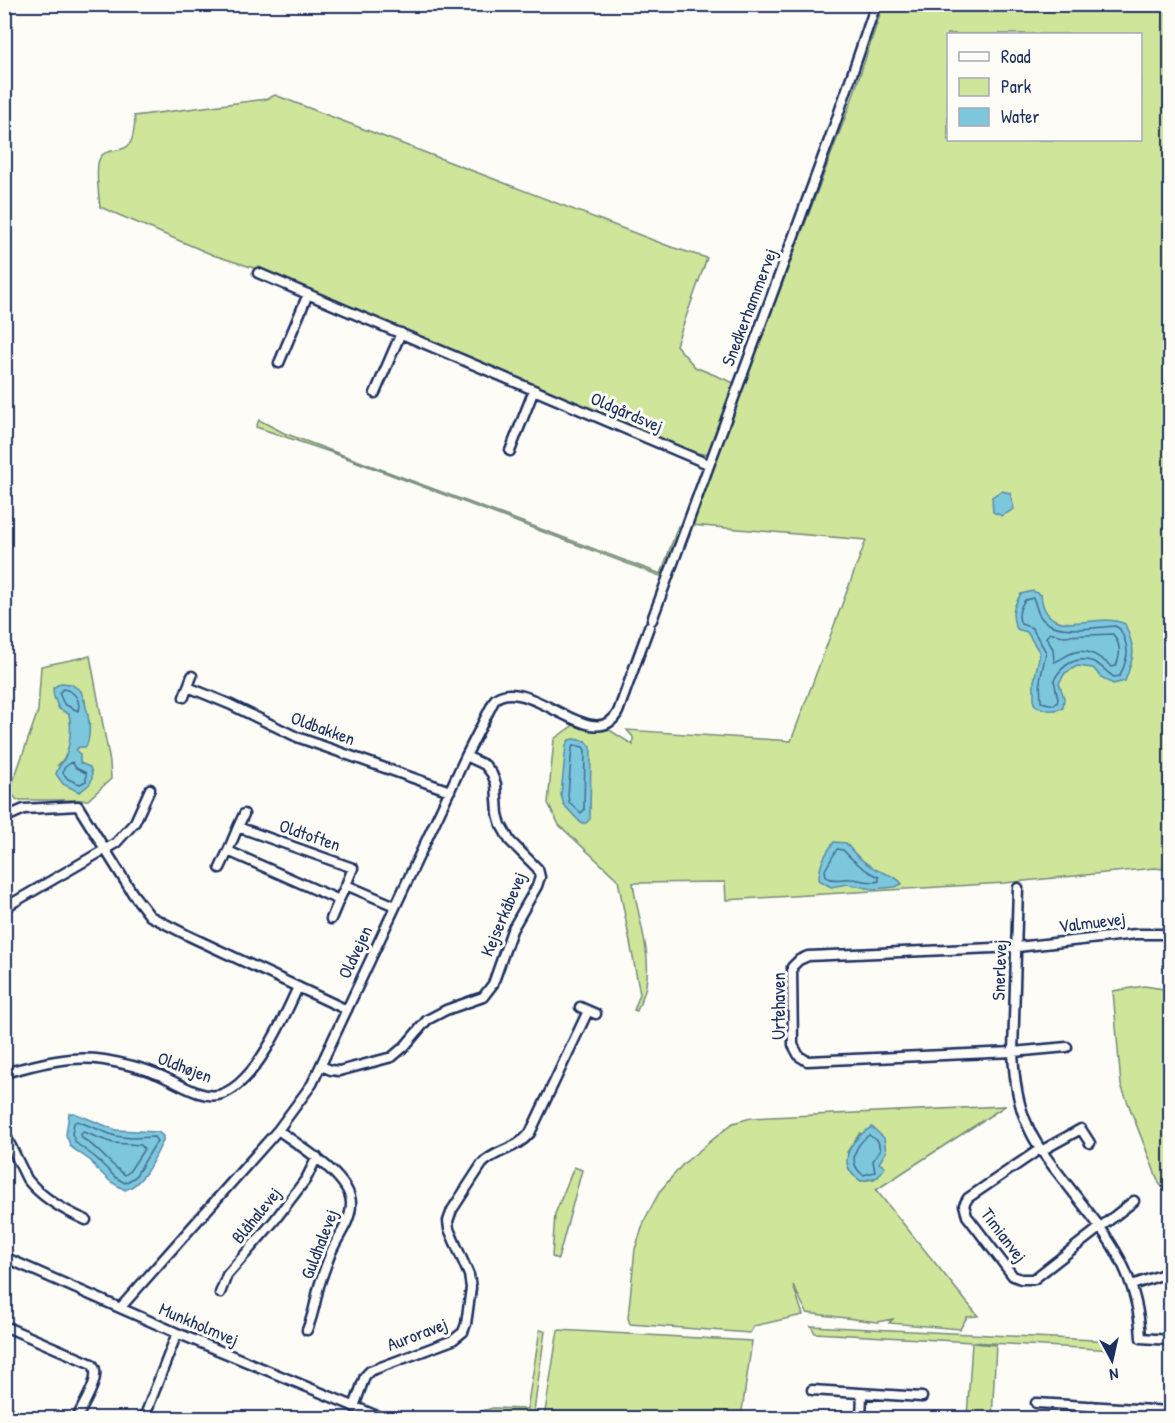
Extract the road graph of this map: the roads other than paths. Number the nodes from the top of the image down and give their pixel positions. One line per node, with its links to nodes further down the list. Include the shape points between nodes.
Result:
1 (876, 4): 9 (street, Snedkerhammervej)
2 (258, 273): 3 (street, Oldgårdsvej)
3 (308, 294): 4 (street, Oldgårdsvej); 5 (street)
4 (401, 333): 6 (street, Oldgårdsvej); 7 (street)
5 (279, 363)
6 (534, 390): 8 (street); 9 (street, Oldgårdsvej)
7 (375, 393)
8 (510, 451)
9 (708, 464): 13 (street, Snedkerhammervej)
10 (192, 676): 11 (street)
11 (188, 687): 12 (street); 16 (street, Oldbakken, via 297,737)
12 (184, 697)
13 (621, 706): 14 (street, Oldvejen, via 611,722 596,725 524,696 503,694 492,703)
14 (466, 756): 16 (street, Oldvejen); 36 (street, Kejserkåbevej, via 485,765 492,774 501,825 539,873 537,886 512,930 493,984 481,999 427,1020 392,1058 339,1071)
15 (150, 789): 20 (street, via 132,826)
16 (450, 791): 26 (street, Oldvejen)
17 (244, 814): 19 (street)
18 (4, 818): 20 (street, via 24,809 76,805)
19 (238, 827): 21 (street); 23 (street, Oldtoften, via 352,868)
20 (106, 850): 27 (street); 31 (street, via 141,906 156,920)
21 (228, 851): 22 (street); 25 (street)
22 (220, 868)
23 (346, 885): 25 (street); 26 (street)
24 (1018, 888): 30 (street, Snerlevej)
25 (339, 900): 28 (street)
26 (395, 906): 32 (street, Oldvejen)
27 (4, 908)
28 (331, 919)
29 (1170, 934): 30 (street, Valmuevej, via 1136,934)
30 (1017, 948): 35 (street, Snerlevej); 35 (street, Urtehaven, via 808,956 796,962 791,972 793,1045 807,1061)
31 (298, 987): 32 (street); 37 (street, Oldhøjen, via 260,1060 222,1094 205,1094 143,1069 95,1059 64,1059)
32 (347, 1010): 36 (street, Oldvejen)
33 (588, 1011): 60 (street, Auroravej, via 530,1133 514,1147 486,1160 449,1217 449,1228 470,1282 463,1332 453,1340 370,1371)
34 (1067, 1047): 35 (street)
35 (1013, 1052): 41 (street, Snerlevej, via 1019,1103)
36 (321, 1066): 38 (street, Oldvejen)
37 (4, 1073)
38 (279, 1130): 42 (street, Guldhalevej); 50 (street, Oldvejen)
39 (4, 1132): 44 (street, via 33,1186)
40 (1090, 1143): 41 (street, via 1081,1129)
41 (1041, 1150): 45 (street, Snerlevej); 45 (street, Timianvej, via 968,1198 964,1205 967,1216 1013,1276 1027,1280 1034,1279)
42 (316, 1157): 49 (street, Blåhalevej, via 306,1179 227,1275); 52 (street, Guldhalevej, via 341,1183 351,1205 330,1254)
43 (1134, 1201): 45 (street)
44 (87, 1220)
45 (1100, 1228): 48 (street, Snerlevej)
46 (4, 1257): 50 (street, Munkholmvej)
47 (1170, 1272): 48 (street)
48 (1132, 1285): 54 (street, Snerlevej, via 1141,1338)
49 (220, 1293)
50 (121, 1307): 53 (street, Munkholmvej)
51 (4, 1326): 62 (street, via 95,1367 96,1377)
52 (308, 1330)
53 (177, 1333): 60 (street, Munkholmvej); 63 (street)
54 (1170, 1340)
55 (812, 1390): 56 (street)
56 (862, 1394): 57 (street); 65 (street)
57 (922, 1397)
58 (1036, 1403): 59 (street)
59 (1092, 1406): 61 (street); 66 (street)
60 (354, 1407): 64 (street, Munkholmvej)
61 (1170, 1411)
62 (77, 1419)
63 (144, 1419)
64 (382, 1419)
65 (861, 1419)
66 (1092, 1419)

